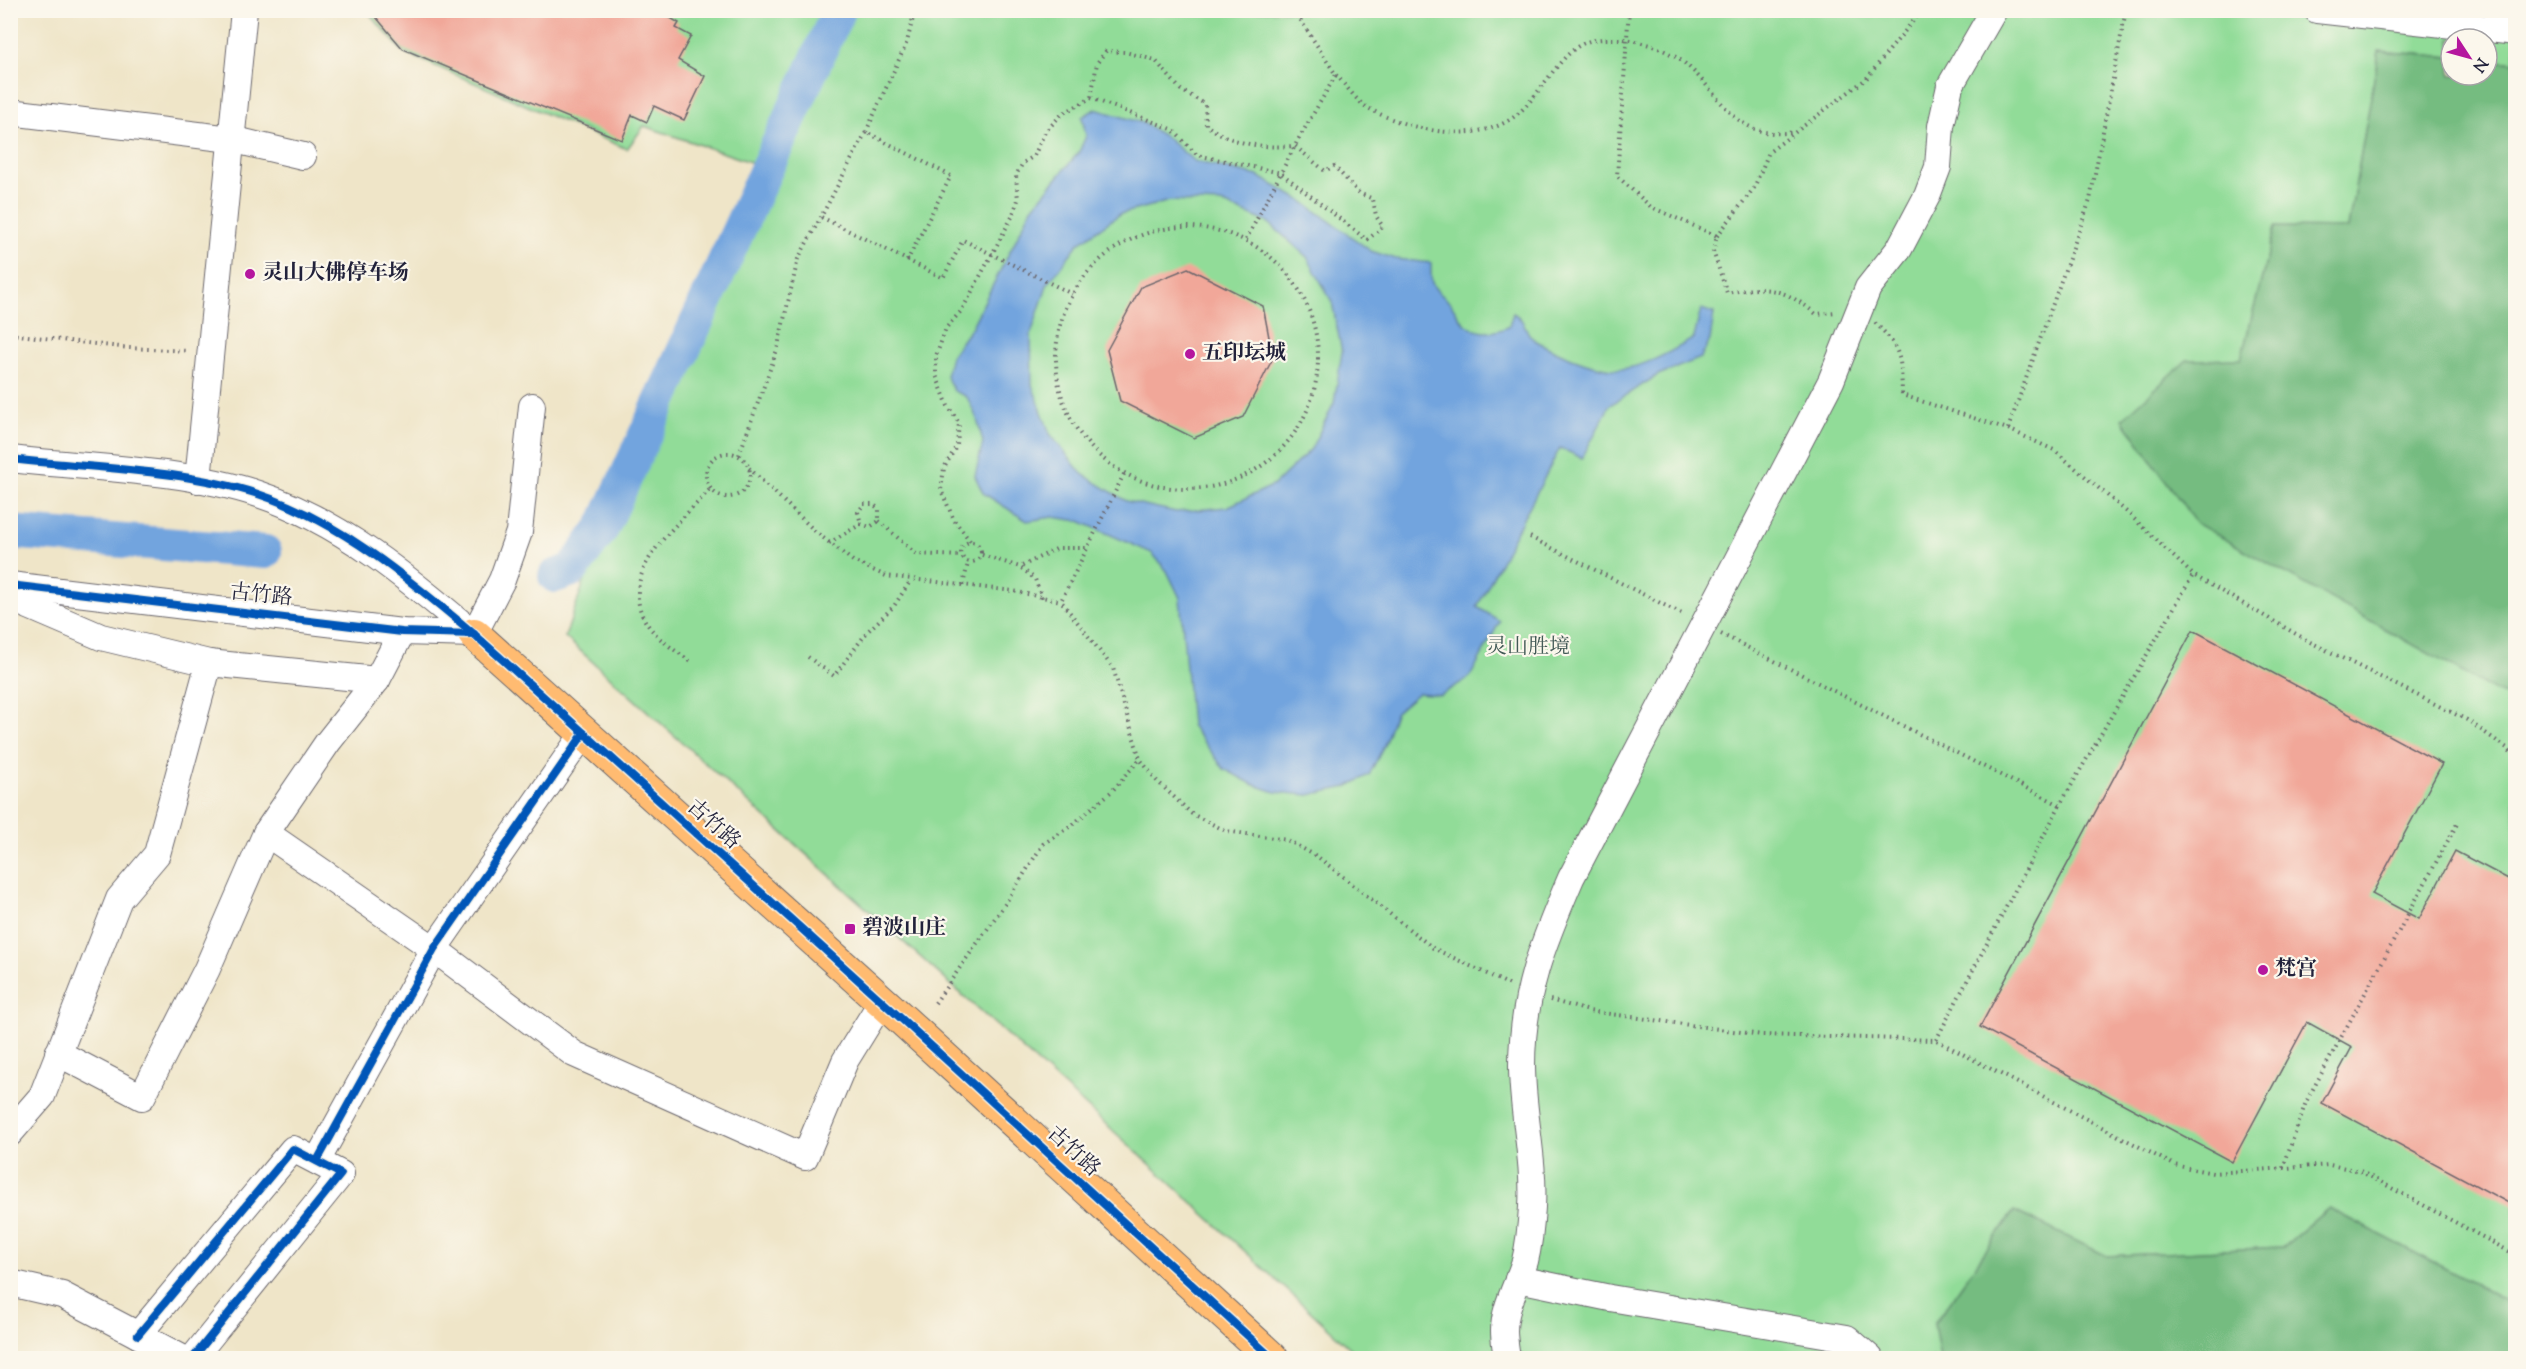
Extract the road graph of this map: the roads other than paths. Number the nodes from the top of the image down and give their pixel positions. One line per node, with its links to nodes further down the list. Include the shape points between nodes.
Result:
1 (244, 10): 6 (street)
2 (1994, 10): 24 (street, via 1950,86 1941,126 1938,167 1927,196 1899,249 1868,288 1831,381 1571,878 1543,942 1528,992 1522,1067 1532,1207 1525,1261)
3 (2317, 10): 4 (street)
4 (2516, 32)
5 (10, 112): 6 (street)
6 (231, 139): 7 (street); 10 (street)
7 (303, 156)
8 (532, 405): 14 (street, via 519,532 502,580)
9 (10, 459): 10 (street)
10 (198, 480): 14 (street, via 258,494 314,518 366,549)
11 (10, 585): 13 (street, 古竹路)
12 (10, 598): 15 (street, via 101,637)
13 (402, 632): 14 (street, 古竹路); 16 (street)
14 (474, 634): 17 (main road, 古竹路)
15 (209, 663): 16 (street); 21 (street, via 157,854 119,899)
16 (377, 680): 18 (street, via 328,742)
17 (584, 733): 19 (street); 20 (main road, 古竹路)
18 (266, 833): 19 (street); 21 (street, via 207,969 142,1096)
19 (434, 949): 20 (street, via 574,1054 805,1157 845,1061); 23 (street)
20 (882, 1001): 29 (main road, 古竹路)
21 (58, 1053): 22 (street, via 42,1096)
22 (10, 1133)
23 (317, 1161): 26 (street, via 293,1149); 28 (street, via 341,1174)
24 (1518, 1279): 30 (street, via 1504,1329); 31 (street, via 1847,1338)
25 (15, 1290): 26 (street, via 62,1295)
26 (138, 1335): 27 (street)
27 (182, 1359)
28 (193, 1359)
29 (1272, 1359)
30 (1507, 1359)
31 (1870, 1359)

